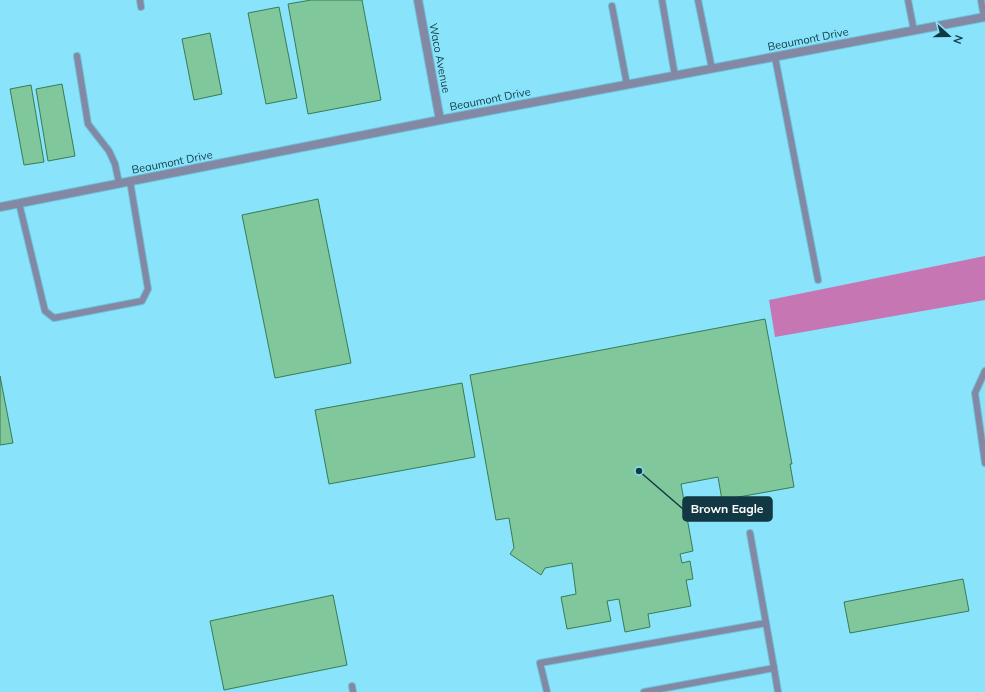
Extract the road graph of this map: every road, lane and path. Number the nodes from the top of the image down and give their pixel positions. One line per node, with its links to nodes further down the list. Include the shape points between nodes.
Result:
1 (140, 0): 8 (lane)
2 (418, 0): 16 (street, Waco Avenue)
3 (662, 0): 14 (lane)
4 (698, 0): 13 (lane)
5 (908, 0): 10 (lane)
6 (981, 0): 9 (lane)
7 (612, 6): 15 (lane)
8 (141, 7)
9 (985, 17): 10 (street, Beaumont Drive)
10 (914, 30): 12 (street, Beaumont Drive)
11 (77, 56): 18 (lane, via 88,124 109,151)
12 (775, 57): 13 (street, Beaumont Drive); 21 (lane)
13 (712, 69): 14 (street, Beaumont Drive)
14 (675, 76): 15 (street, Beaumont Drive)
15 (627, 85): 16 (street, Beaumont Drive)
16 (440, 120): 17 (street, Beaumont Drive)
17 (130, 181): 18 (street, Beaumont Drive); 19 (lane, via 148,289 142,301 128,304 54,318 45,311)
18 (119, 183): 19 (street, Beaumont Drive)
19 (19, 203): 20 (street, Beaumont Drive)
20 (0, 207)
21 (818, 280)
22 (985, 371): 23 (lane, via 975,393)
23 (985, 463)
24 (750, 533): 25 (lane)
25 (766, 623): 26 (lane); 27 (lane, via 540,663)
26 (774, 668): 28 (lane); 29 (lane)
27 (547, 692)
28 (644, 692)
29 (778, 692)

